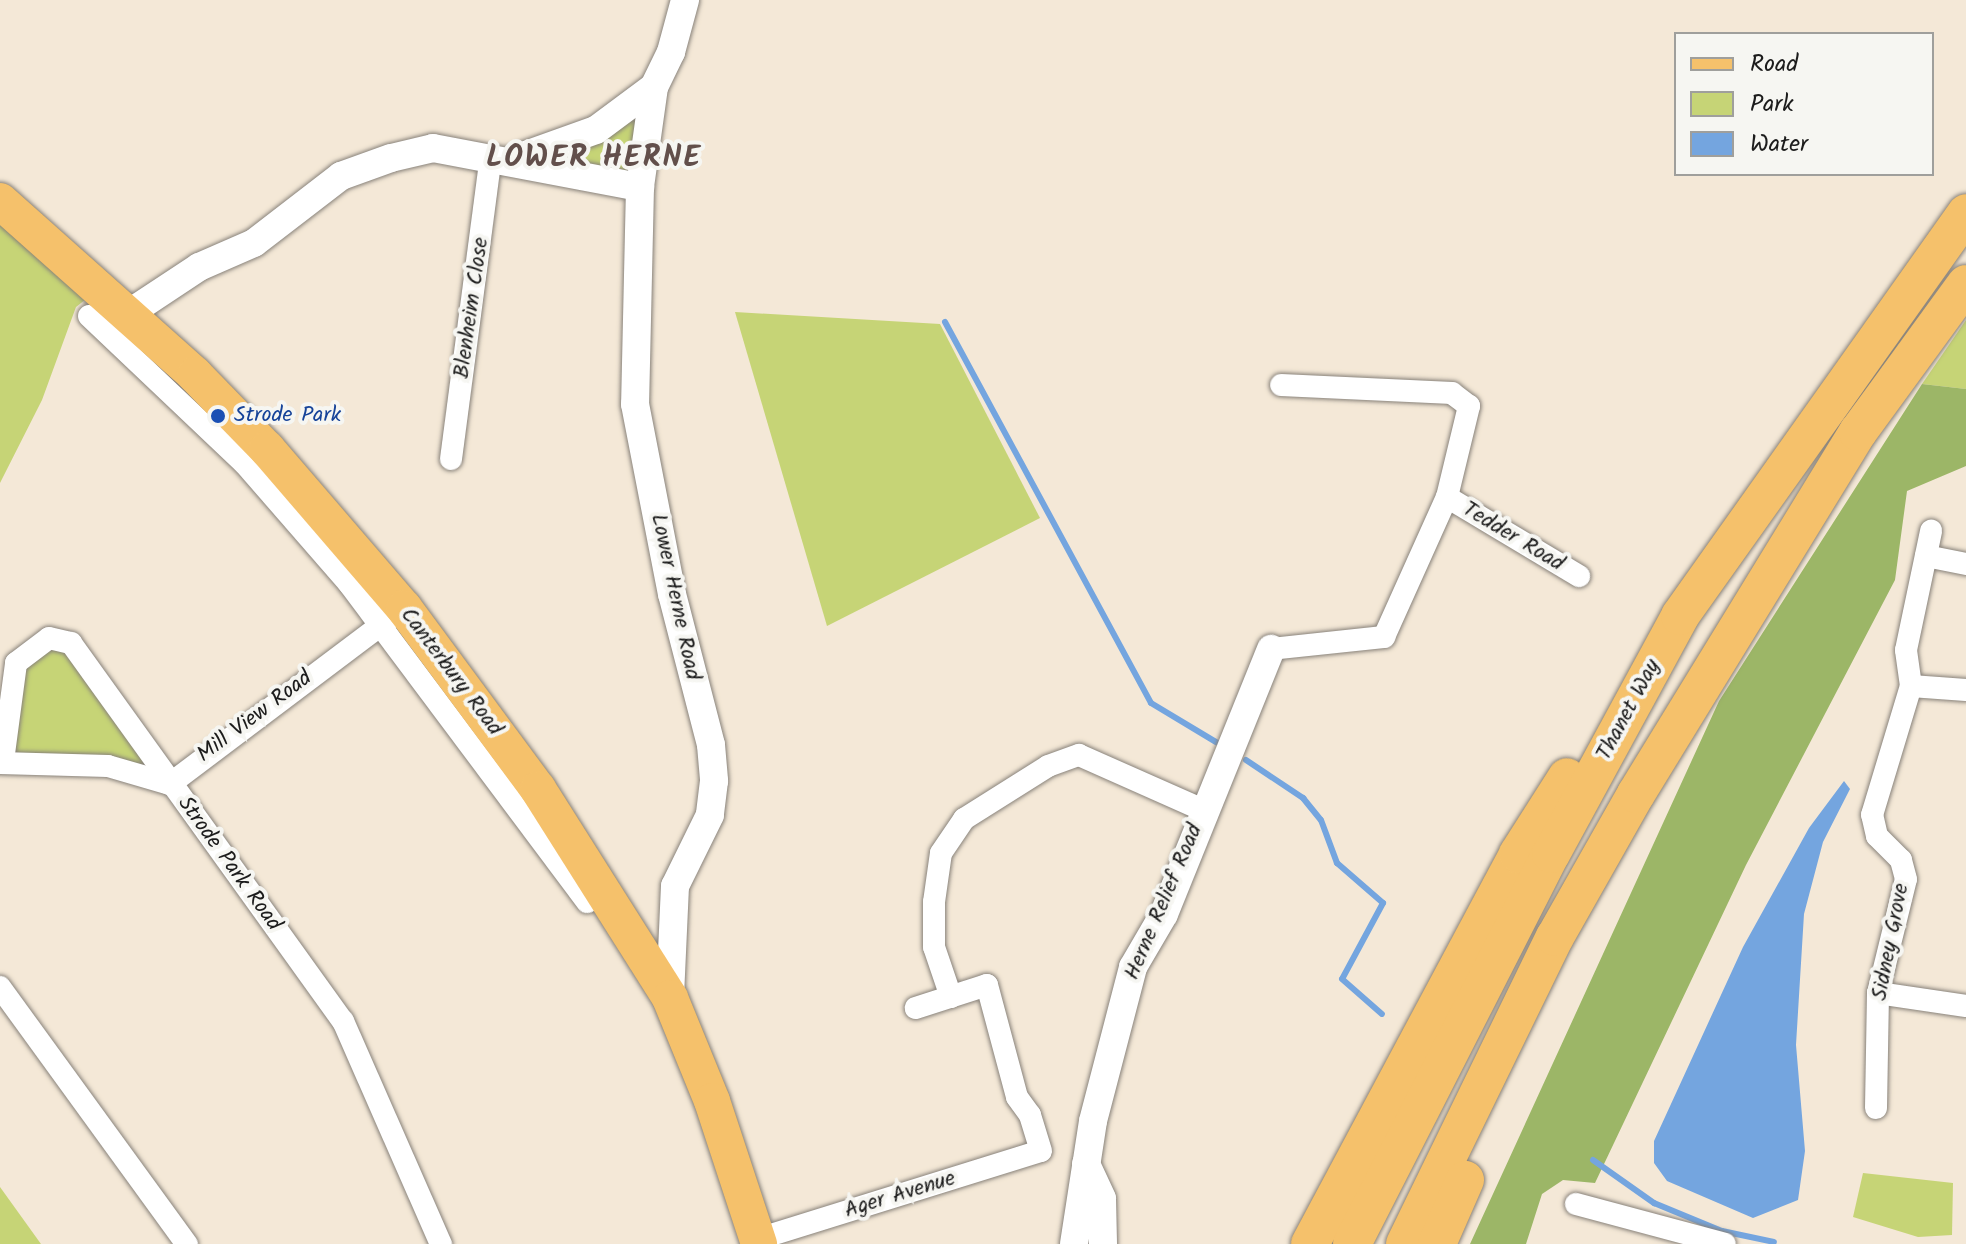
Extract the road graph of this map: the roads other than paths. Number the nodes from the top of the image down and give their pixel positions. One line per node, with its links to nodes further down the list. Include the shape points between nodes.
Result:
1 (685, 0): 2 (street, Lower Herne Road)
2 (654, 87): 3 (street, via 596,130); 4 (street, Lower Herne Road)
3 (501, 159): 4 (street); 9 (street, via 433,148 341,176 254,243 199,267); 11 (street, Blenheim Close)
4 (640, 187): 30 (street, Lower Herne Road, via 635,404 672,594 711,745 714,781 710,815 675,886)
5 (0, 201): 9 (main road, Canterbury Road)
6 (1966, 213): 18 (highway, Thanet Way)
7 (1966, 284): 24 (highway, via 1858,432)
8 (89, 316): 9 (street, Canterbury Road)
9 (116, 334): 17 (main road, Canterbury Road, via 267,449)
10 (1281, 385): 12 (street, via 1452,393 1469,406)
11 (451, 459)
12 (1447, 497): 16 (street, Tedder Road); 19 (street, via 1384,637)
13 (1931, 531): 14 (street, Sidney Grove)
14 (1926, 556): 15 (street); 20 (street, Sidney Grove, via 1906,650)
15 (1966, 564)
16 (1579, 576)
17 (393, 616): 23 (street, Mill View Road); 26 (street, Canterbury Road); 30 (main road, Canterbury Road, via 538,789)
18 (1680, 616): 41 (highway, via 1518,854); 42 (highway, Thanet Way, via 1551,854)
19 (1271, 649): 25 (street, Herne Relief Road)
20 (1911, 686): 21 (street); 28 (street, Sidney Grove, via 1872,815 1877,836 1901,860 1906,879)
21 (1966, 690)
22 (1, 762): 23 (street, via 108,766); 23 (street, Strode Park Road, via 16,663 49,638 71,643 84,657)
23 (170, 784): 38 (street, Strode Park Road, via 343,1021)
24 (1636, 794): 43 (highway, via 1555,937); 44 (highway)
25 (1203, 810): 29 (street, via 1079,755 1048,766 964,819 941,853 934,902 934,947); 34 (street, Herne Relief Road, via 1164,914 1133,967 1113,1033)
26 (587, 902)
27 (0, 987): 37 (street)
28 (1878, 993): 31 (street); 33 (street, Sidney Grove)
29 (951, 997): 32 (street); 36 (street, Ager Avenue, via 987,985 1017,1097 1030,1115 1041,1151)
30 (670, 998): 36 (main road, Canterbury Road, via 712,1101)
31 (1966, 1006)
32 (916, 1008)
33 (1876, 1108)
34 (1086, 1163): 39 (street, Herne Relief Road); 40 (street, via 1102,1199)
35 (1576, 1204): 45 (street)
36 (759, 1242)
37 (187, 1244)
38 (441, 1244)
39 (1074, 1244)
40 (1103, 1244)
41 (1310, 1244)
42 (1352, 1244)
43 (1405, 1244)
44 (1437, 1244)
45 (1725, 1244)

